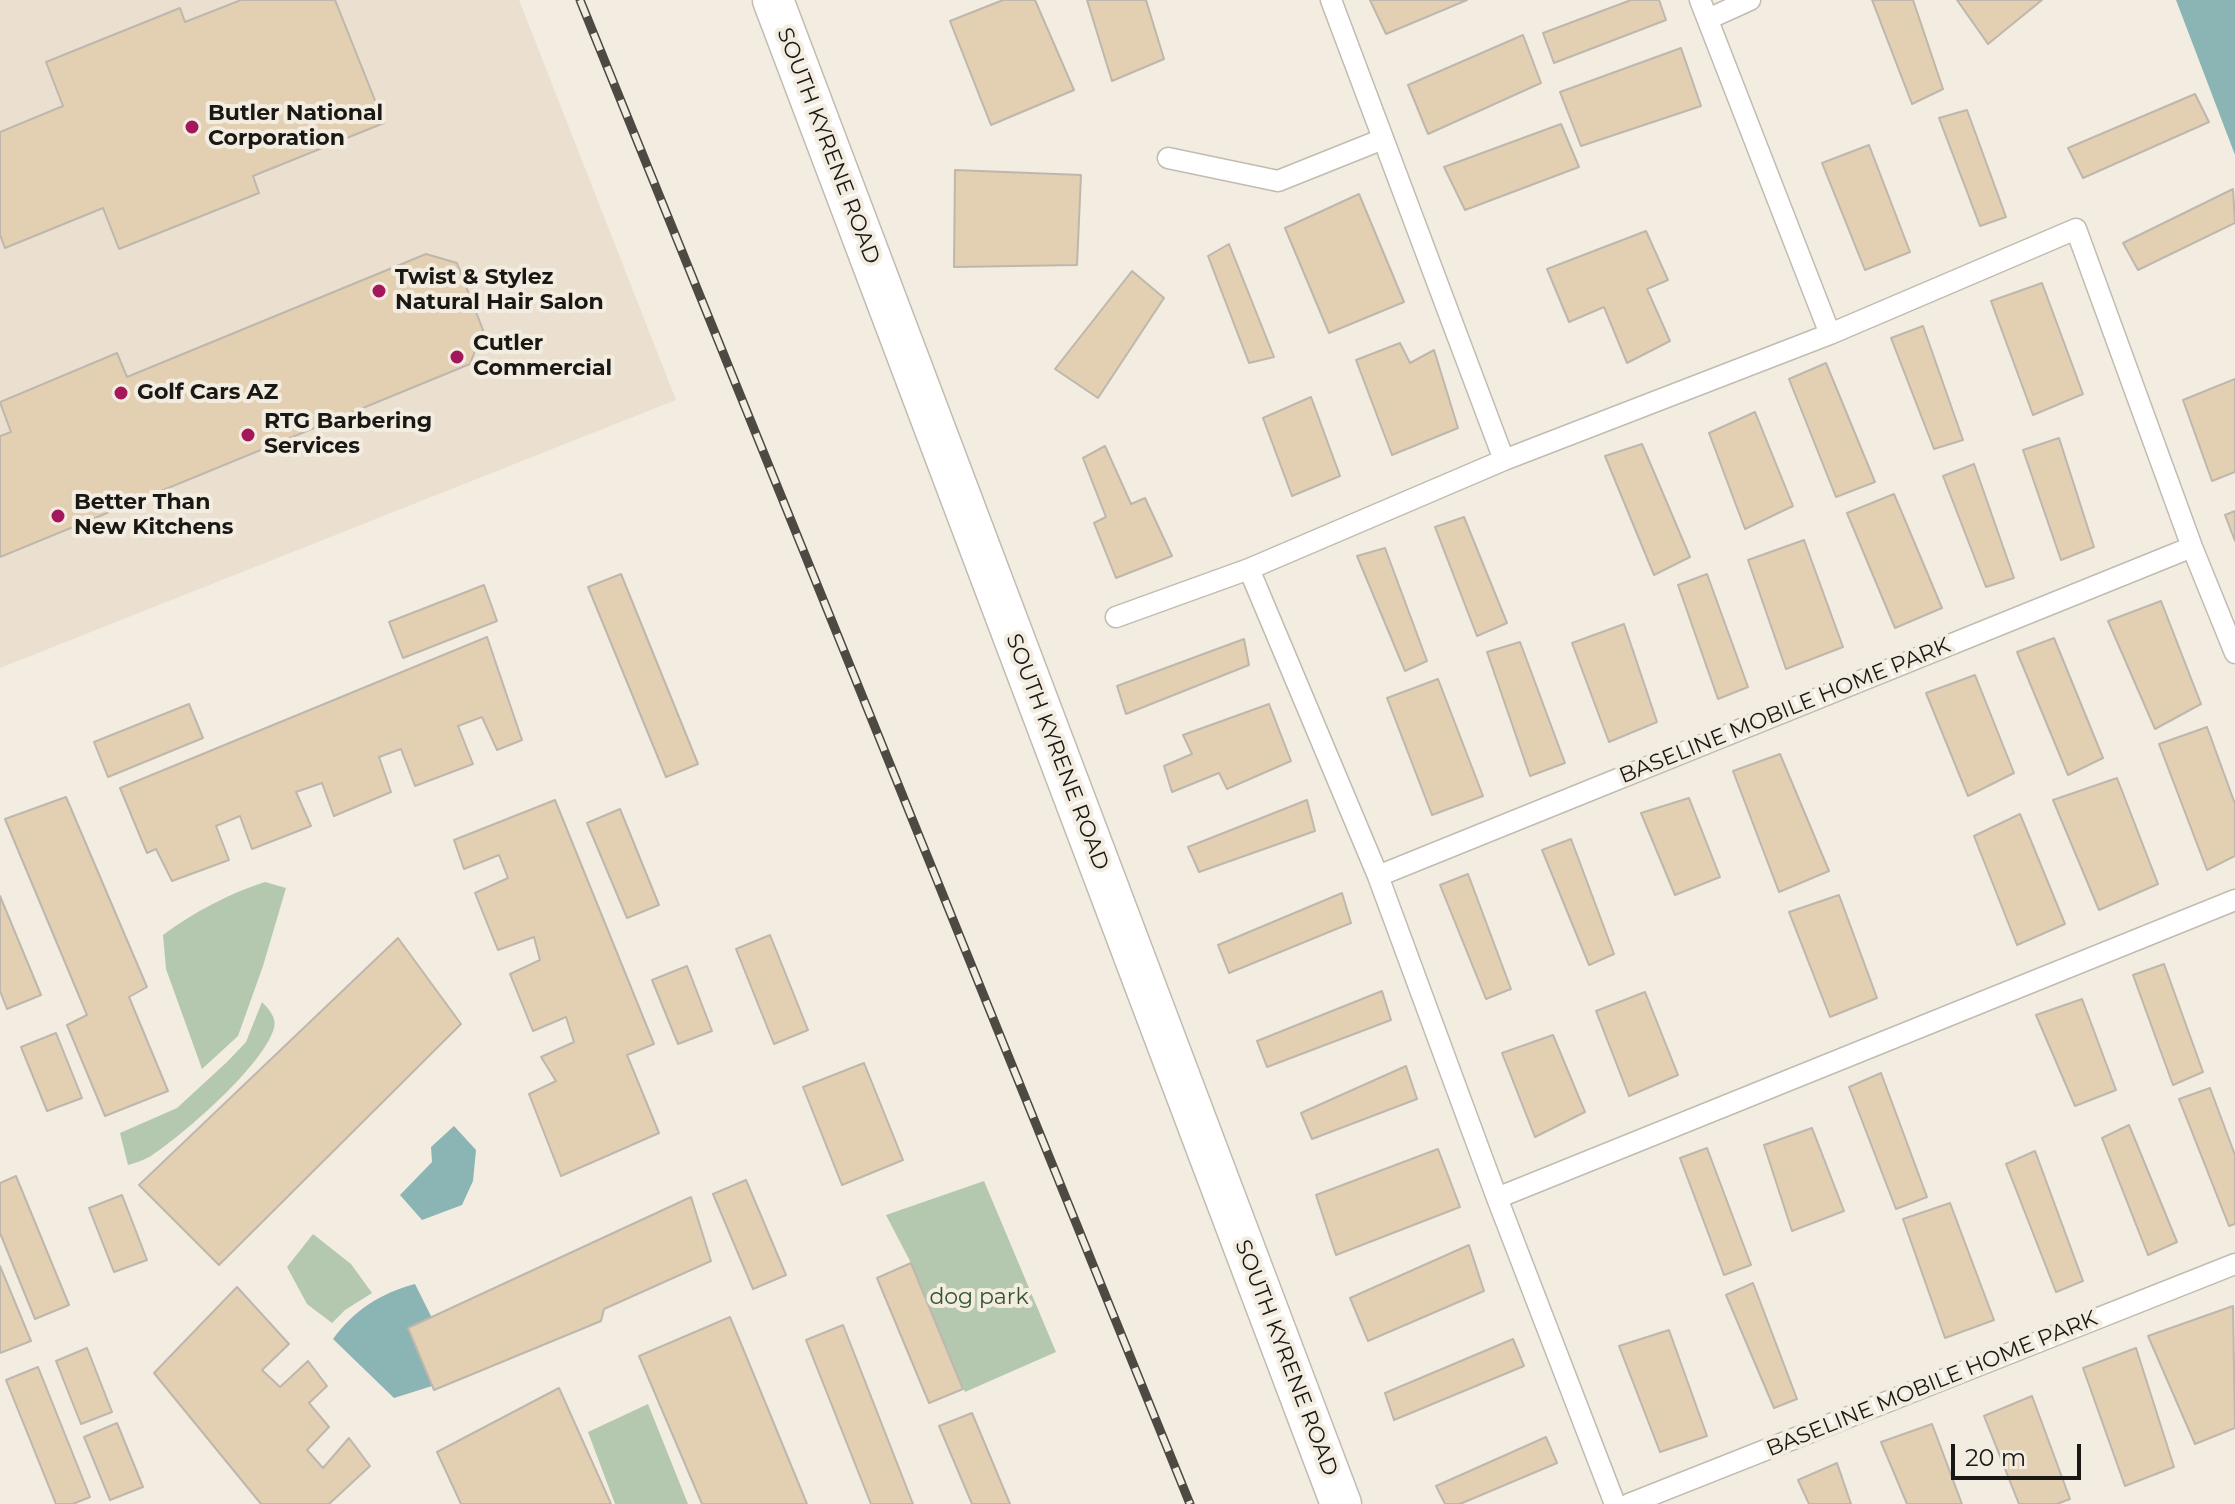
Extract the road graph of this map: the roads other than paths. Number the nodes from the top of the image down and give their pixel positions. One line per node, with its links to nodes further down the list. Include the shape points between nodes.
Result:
1 (773, 0): 17 (street, SOUTH KYRENE ROAD)
2 (1331, 0): 5 (lane)
3 (1750, 0): 4 (lane)
4 (1704, 10): 7 (lane)
5 (1383, 139): 6 (lane, via 1278,181); 8 (lane)
6 (1168, 158)
7 (1830, 334): 8 (lane); 9 (lane, via 2076,229)
8 (1504, 460): 10 (lane)
9 (2192, 547): 12 (lane); 13 (lane, BASELINE MOBILE HOME PARK)
10 (1249, 569): 11 (lane); 13 (lane)
11 (1116, 617)
12 (2235, 653)
13 (1378, 876): 15 (lane)
14 (2235, 900): 15 (lane)
15 (1497, 1198): 18 (lane)
16 (2235, 1264): 19 (lane, BASELINE MOBILE HOME PARK)
17 (1341, 1504)
18 (1615, 1504)
19 (1629, 1504)

